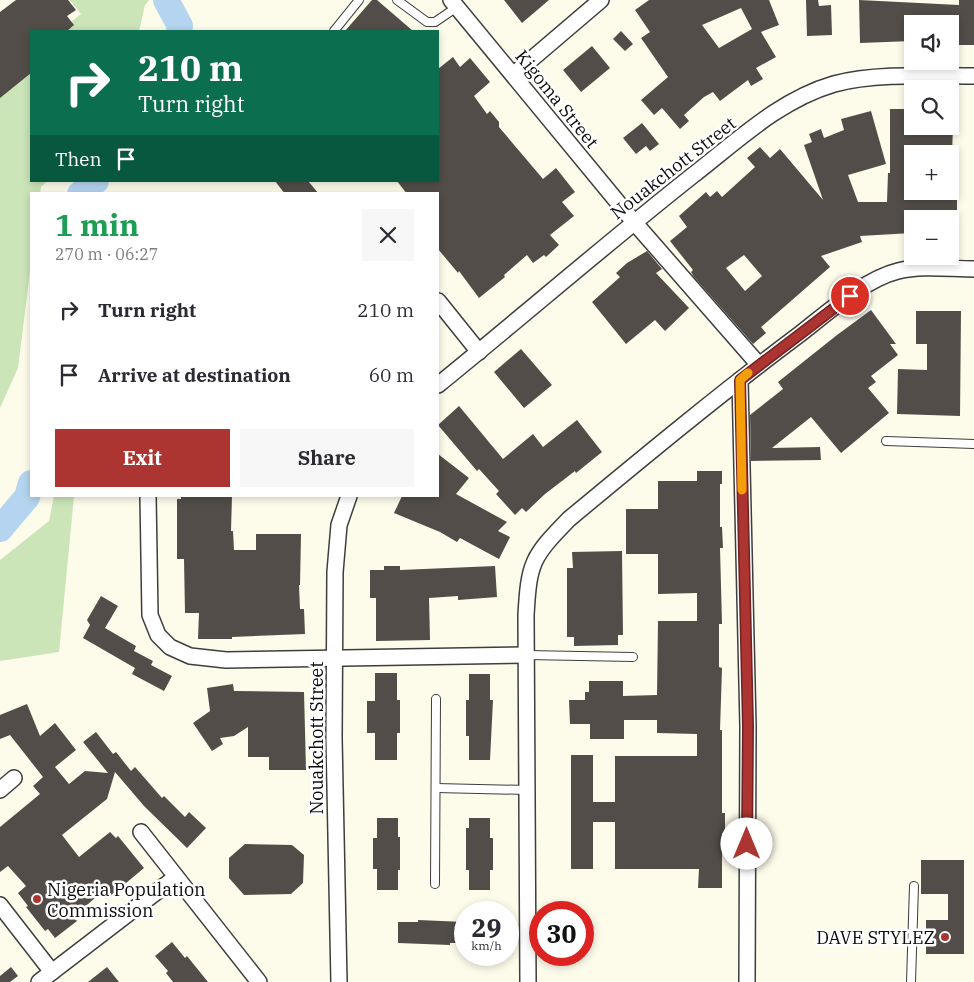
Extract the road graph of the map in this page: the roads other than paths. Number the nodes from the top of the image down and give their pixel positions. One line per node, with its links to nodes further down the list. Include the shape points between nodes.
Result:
1 (359, 0): 5 (lane)
2 (397, 0): 4 (lane, via 427,22 435,22)
3 (601, 0): 6 (street)
4 (454, 3): 6 (street, Kigoma Street)
5 (335, 30)
6 (513, 75): 8 (street, Kigoma Street)
7 (974, 76): 8 (street, Nouakchott Street, via 867,79 835,84 808,94 777,110)
8 (634, 222): 11 (street, Nouakchott Street); 12 (street, Kigoma Street)
9 (974, 269): 12 (street, via 916,269 883,277 850,296)
10 (439, 302): 11 (street)
11 (479, 352): 14 (street, Nouakchott Street)
12 (758, 365): 13 (street)
13 (740, 380): 19 (street, via 569,519 542,546 528,578); 37 (street, via 748,726)
14 (439, 384)
15 (886, 441): 16 (lane)
16 (974, 444)
17 (148, 497): 21 (street, via 150,616 158,636 170,647 190,656 226,660)
18 (349, 497): 21 (street, Nouakchott Street, via 339,525 334,572)
19 (526, 655): 20 (lane); 21 (street); 26 (street)
20 (633, 657)
21 (334, 658): 35 (street, Nouakchott Street)
22 (436, 699): 24 (lane)
23 (14, 778): 25 (street)
24 (436, 788): 26 (lane); 29 (lane)
25 (0, 790)
26 (527, 790): 36 (street)
27 (141, 832): 28 (street)
28 (176, 878): 32 (street); 34 (street)
29 (435, 884)
30 (914, 886): 38 (lane)
31 (0, 905): 32 (street)
32 (52, 972): 33 (street)
33 (39, 982)
34 (259, 982)
35 (338, 982)
36 (528, 982)
37 (747, 982)
38 (912, 982)

